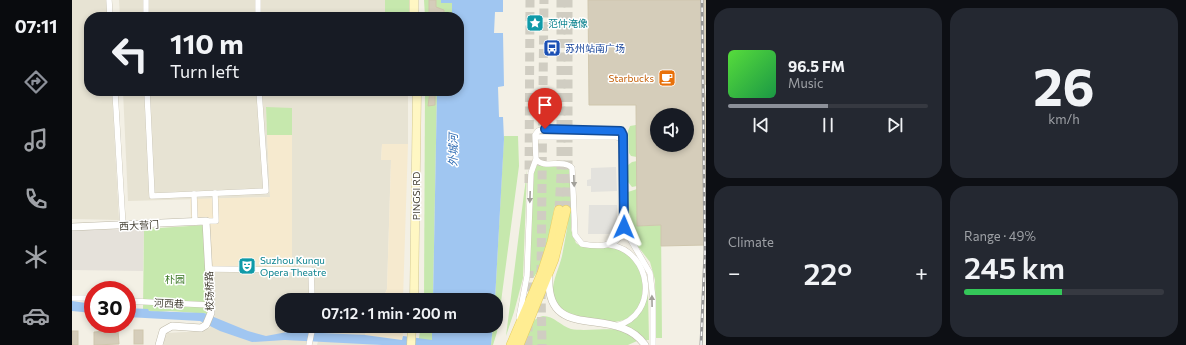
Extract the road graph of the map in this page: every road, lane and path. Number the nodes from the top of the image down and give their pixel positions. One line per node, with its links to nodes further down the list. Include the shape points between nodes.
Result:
1 (109, 0): 5 (street)
2 (146, 0): 6 (street)
3 (258, 0): 7 (street)
4 (414, 0): 8 (main road)
5 (110, 12)
6 (146, 12)
7 (258, 12)
8 (414, 12)
9 (115, 96): 19 (street)
10 (147, 96): 15 (street, via 152,196)
11 (259, 96): 14 (street, via 266,191)
12 (417, 96): 25 (main road, PINGSI RD)
13 (536, 159): 16 (street, via 537,132 543,129 618,130 623,134); 21 (street, one-way to 21, via 541,163 571,166 574,175 575,235 582,244); 30 (street, one-way to 30, via 531,173 526,287)
14 (215, 193): 15 (street); 17 (street, via 216,221)
15 (194, 194): 18 (street)
16 (624, 216): 21 (street, via 620,238 612,244); 34 (street, one-way to 16, via 650,273 626,232)
17 (206, 221): 18 (street, 西大营门); 22 (street, 校场桥路)
18 (195, 222): 19 (street, 西大营门)
19 (123, 226): 20 (street, 西大营门)
20 (72, 227)
21 (604, 245): 31 (street, via 618,247 633,258 644,276 646,285 644,301 638,314)
22 (209, 269): 24 (street, via 311,270); 29 (street, 校场桥路)
23 (549, 275): 30 (main road, via 559,244 562,210 542,273); 31 (street, via 549,301 556,315 574,325); 40 (main road)
24 (312, 293)
25 (414, 293)
26 (72, 298): 27 (street)
27 (84, 298)
28 (136, 302): 29 (street, 河西巷)
29 (211, 309): 36 (street, 校场桥路, via 206,325 201,328 172,326 163,331)
30 (517, 328): 39 (main road)
31 (610, 328): 35 (street, via 628,330)
32 (312, 333): 37 (street)
33 (412, 333): 38 (main road)
34 (653, 342)
35 (644, 343)
36 (159, 345)
37 (309, 345)
38 (411, 345)
39 (511, 345)
40 (519, 345)

